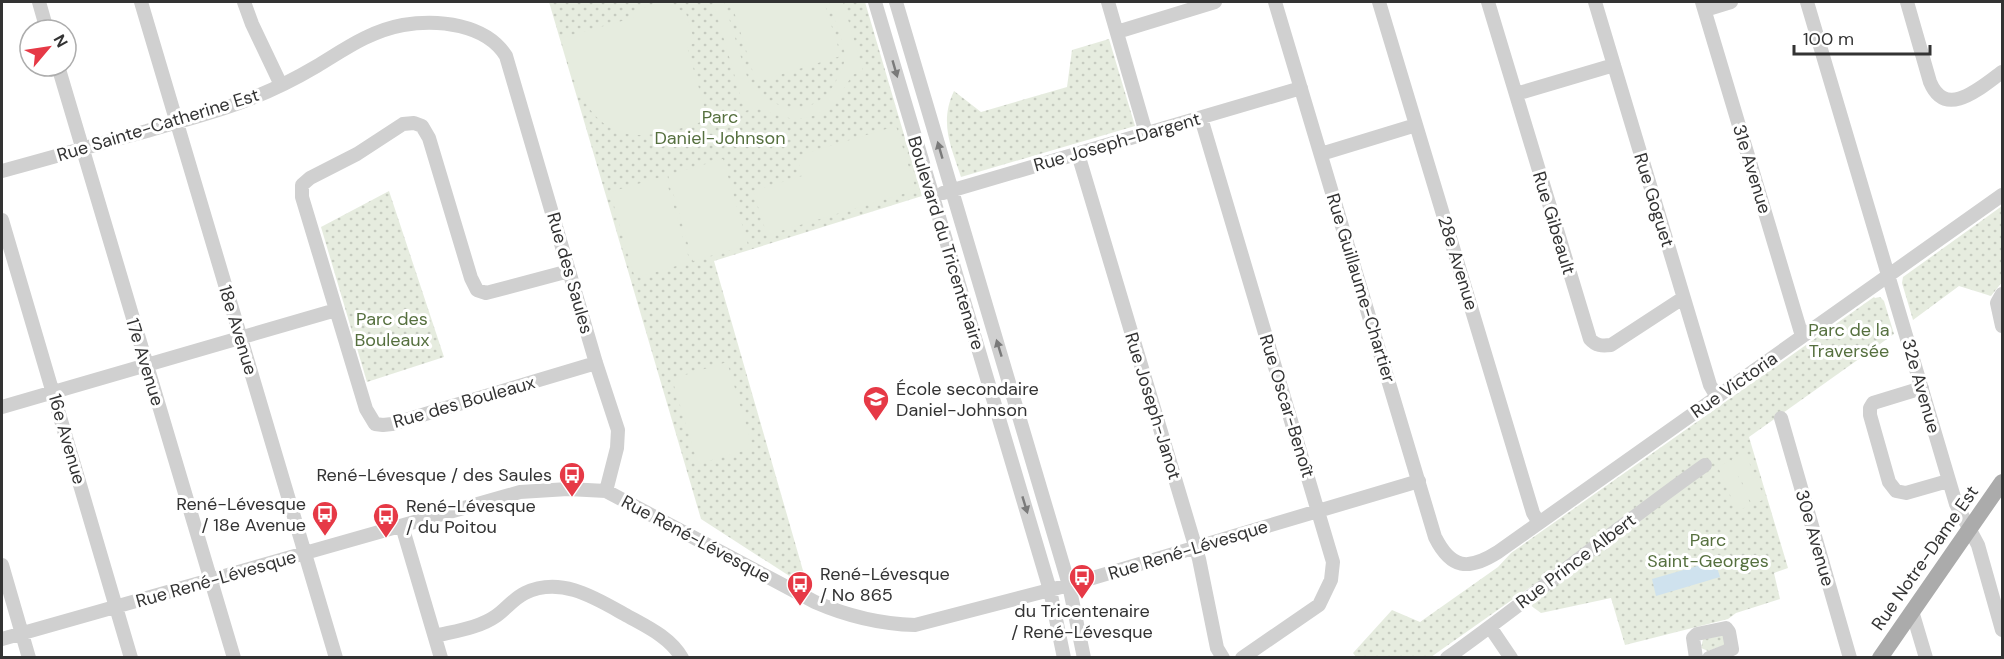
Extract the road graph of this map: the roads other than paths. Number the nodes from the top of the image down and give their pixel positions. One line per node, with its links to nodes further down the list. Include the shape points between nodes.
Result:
1 (39, 2): 17 (street)
2 (141, 2): 30 (street, 18e Avenue)
3 (244, 2): 24 (street)
4 (875, 2): 18 (street, Boulevard du Tricentenaire)
5 (896, 2): 16 (street, Boulevard du Tricentenaire)
6 (1108, 2): 19 (street)
7 (1215, 2): 19 (street)
8 (1275, 2): 25 (street, Rue Guillaume-Chartier)
9 (1379, 2): 31 (street, 28e Avenue)
10 (1488, 2): 26 (street, Rue Gibeault)
11 (1595, 2): 21 (street, Rue Goguet)
12 (1731, 2): 15 (street)
13 (1807, 2): 42 (street, 32e Avenue)
14 (1907, 2): 22 (street, via 1930,82 1940,97 1947,100 1965,96)
15 (1703, 6): 47 (street, 31e Avenue)
16 (901, 16): 18 (street); 27 (street, Boulevard du Tricentenaire)
17 (44, 18)
18 (881, 21): 28 (street, Boulevard du Tricentenaire, one-way to 28)
19 (1117, 32): 32 (street)
20 (506, 56): 24 (street, Rue Sainte-Catherine Est, via 486,36 463,27 406,25 358,40); 41 (street, Rue des Saules)
21 (1614, 65): 26 (street); 44 (street, Rue Goguet)
22 (2002, 72)
23 (61, 78): 33 (street, 17e Avenue)
24 (281, 85): 30 (street, Rue Sainte-Catherine Est, via 248,100)
25 (1301, 88): 29 (street, Rue Joseph-Dargent); 35 (street, Rue Guillaume-Chartier)
26 (1516, 94): 44 (street, Rue Gibeault, via 1594,344 1611,345)
27 (928, 110): 28 (street); 37 (street, Boulevard du Tricentenaire, one-way to 27)
28 (909, 116): 39 (street, Boulevard du Tricentenaire)
29 (1201, 117): 32 (street, Rue Joseph-Dargent); 63 (street, Rue Oscar-Benoît)
30 (177, 122): 33 (street, Rue Sainte-Catherine Est); 48 (street, 18e Avenue)
31 (1416, 125): 35 (street); 64 (street, 28e Avenue)
32 (1146, 133): 34 (street, Rue Joseph-Dargent)
33 (82, 149): 36 (street, Rue Sainte-Catherine Est); 50 (street, 17e Avenue)
34 (1078, 154): 37 (street, Rue Joseph-Dargent); 67 (street, Rue Joseph-Janot)
35 (1321, 154): 59 (street, Rue Guillaume-Chartier)
36 (2, 171)
37 (952, 190): 39 (street, Rue Joseph-Dargent); 56 (street, Boulevard du Tricentenaire, one-way to 37)
38 (2002, 195): 42 (street, Rue Victoria)
39 (932, 196): 57 (street, Boulevard du Tricentenaire)
40 (2, 220): 52 (street, 16e Avenue)
41 (569, 272): 45 (street, Rue des Bouleaux, via 486,293 477,290 429,138 422,126 404,124 302,185 302,197); 49 (street, Rue des Saules)
42 (1888, 277): 47 (street, Rue Victoria); 51 (street, 32e Avenue)
43 (2002, 294): 46 (street, via 1997,303)
44 (1683, 298): 53 (street, Rue Goguet)
45 (336, 310): 48 (street); 49 (street, Rue des Bouleaux, via 366,409 375,424 392,424)
46 (2002, 326)
47 (1802, 336): 53 (street, Rue Victoria)
48 (240, 337): 50 (street); 68 (street, 18e Avenue)
49 (596, 363): 62 (street, Rue des Saules, via 618,430)
50 (146, 364): 52 (street); 71 (street, 17e Avenue)
51 (1922, 388): 60 (street, 32e Avenue); 60 (street, via 1873,402 1870,415 1896,491 1906,493)
52 (53, 391): 54 (street); 74 (street, 16e Avenue)
53 (1717, 397): 64 (street, Rue Victoria)
54 (2, 407)
55 (1781, 418): 95 (street, 30e Avenue)
56 (1027, 444): 57 (street); 72 (street, Boulevard du Tricentenaire)
57 (1008, 449): 73 (street, Boulevard du Tricentenaire, one-way to 73)
58 (1705, 465): 76 (street, Rue Prince Albert)
59 (1419, 481): 63 (street, Rue René-Lévesque); 69 (street, Rue Guillaume-Chartier, via 1435,537 1450,560)
60 (1948, 481): 66 (street, 32e Avenue)
61 (2002, 482): 66 (main road, Rue Notre-Dame Est)
62 (606, 491): 65 (street, Rue René-Lévesque, via 520,492); 73 (street, Rue René-Lévesque, via 815,602 861,618 915,625)
63 (1318, 510): 67 (street, Rue René-Lévesque); 90 (street, Rue Oscar-Benoît, via 1333,562 1325,594 1319,605)
64 (1539, 523): 69 (street, Rue Victoria, via 1486,559 1472,565)
65 (402, 526): 68 (street, Rue René-Lévesque); 79 (street)
66 (1970, 528): 75 (main road, Rue Notre-Dame Est); 77 (street, 32e Avenue)
67 (1196, 548): 72 (street, Rue René-Lévesque); 89 (street, Rue Joseph-Janot, via 1217,648)
68 (304, 553): 71 (street, Rue René-Lévesque); 84 (street, 18e Avenue)
69 (1461, 564)
70 (2, 565): 78 (street)
71 (210, 579): 74 (street, Rue René-Lévesque); 83 (street, 17e Avenue)
72 (1069, 585): 73 (street, Rue René-Lévesque); 88 (street, Boulevard du Tricentenaire)
73 (1050, 590): 87 (street, Boulevard du Tricentenaire)
74 (116, 607): 78 (street, Rue René-Lévesque); 82 (street, 16e Avenue)
75 (1912, 611): 96 (main road, Rue Notre-Dame Est); 97 (street)
76 (1490, 627): 91 (street, Rue Prince Albert); 92 (street)
77 (2002, 630)
78 (22, 633): 80 (street, Rue René-Lévesque); 81 (street)
79 (435, 636): 85 (street); 86 (street, via 480,624 524,594 556,587 589,594 662,636)
80 (2, 639)
81 (29, 657)
82 (131, 657)
83 (234, 657)
84 (336, 657)
85 (441, 657)
86 (682, 657)
87 (1064, 657)
88 (1084, 657)
89 (1223, 657)
90 (1242, 657)
91 (1447, 657)
92 (1511, 657)
93 (1696, 657): 94 (street, via 1693,638 1697,634 1726,628 1732,649)
94 (1709, 657)
95 (1850, 657)
96 (1880, 657)
97 (1926, 657)

